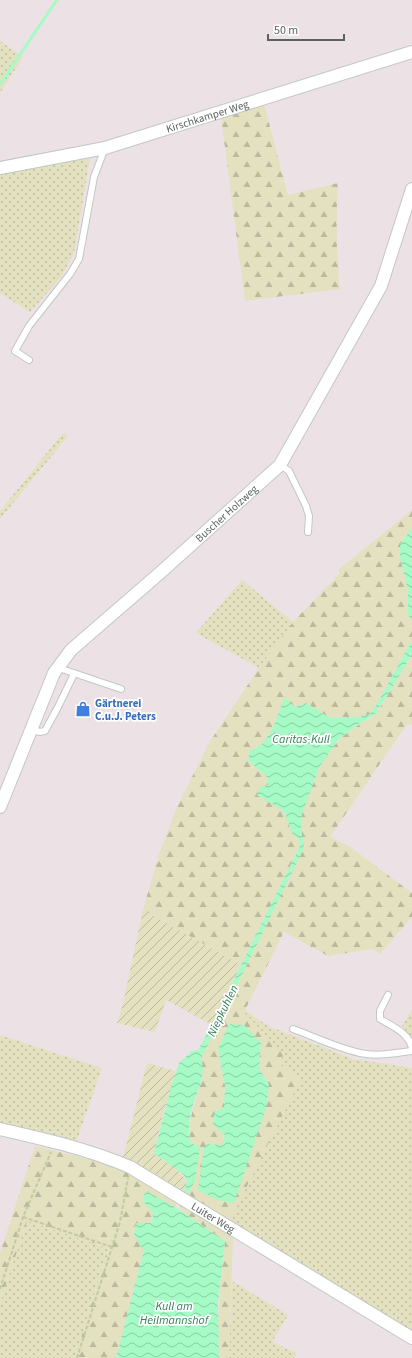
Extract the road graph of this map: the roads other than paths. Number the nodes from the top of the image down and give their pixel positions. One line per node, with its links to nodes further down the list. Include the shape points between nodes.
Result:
1 (412, 52): 2 (street, Kirschkamper Weg)
2 (105, 148): 3 (street, Kirschkamper Weg); 5 (lane, via 94,177 79,259 29,326 15,351)
3 (0, 168)
4 (412, 189): 6 (street, Buscher Holzweg, via 380,286)
5 (29, 360)
6 (280, 465): 7 (lane, via 289,470 306,506 309,516); 8 (street, Buscher Holzweg, via 71,650)
7 (308, 532)
8 (59, 668): 9 (lane); 11 (street, Buscher Holzweg, via 54,674)
9 (74, 674): 10 (lane); 11 (lane, via 45,731 39,732)
10 (121, 688)
11 (32, 728): 12 (street, Buscher Holzweg)
12 (0, 807)
13 (388, 995): 15 (lane, via 380,1011 380,1019 405,1034)
14 (293, 1029): 15 (lane, via 360,1053 376,1055)
15 (412, 1050)
16 (0, 1129): 17 (street, Luiter Weg, via 56,1142 130,1167)
17 (412, 1338)

